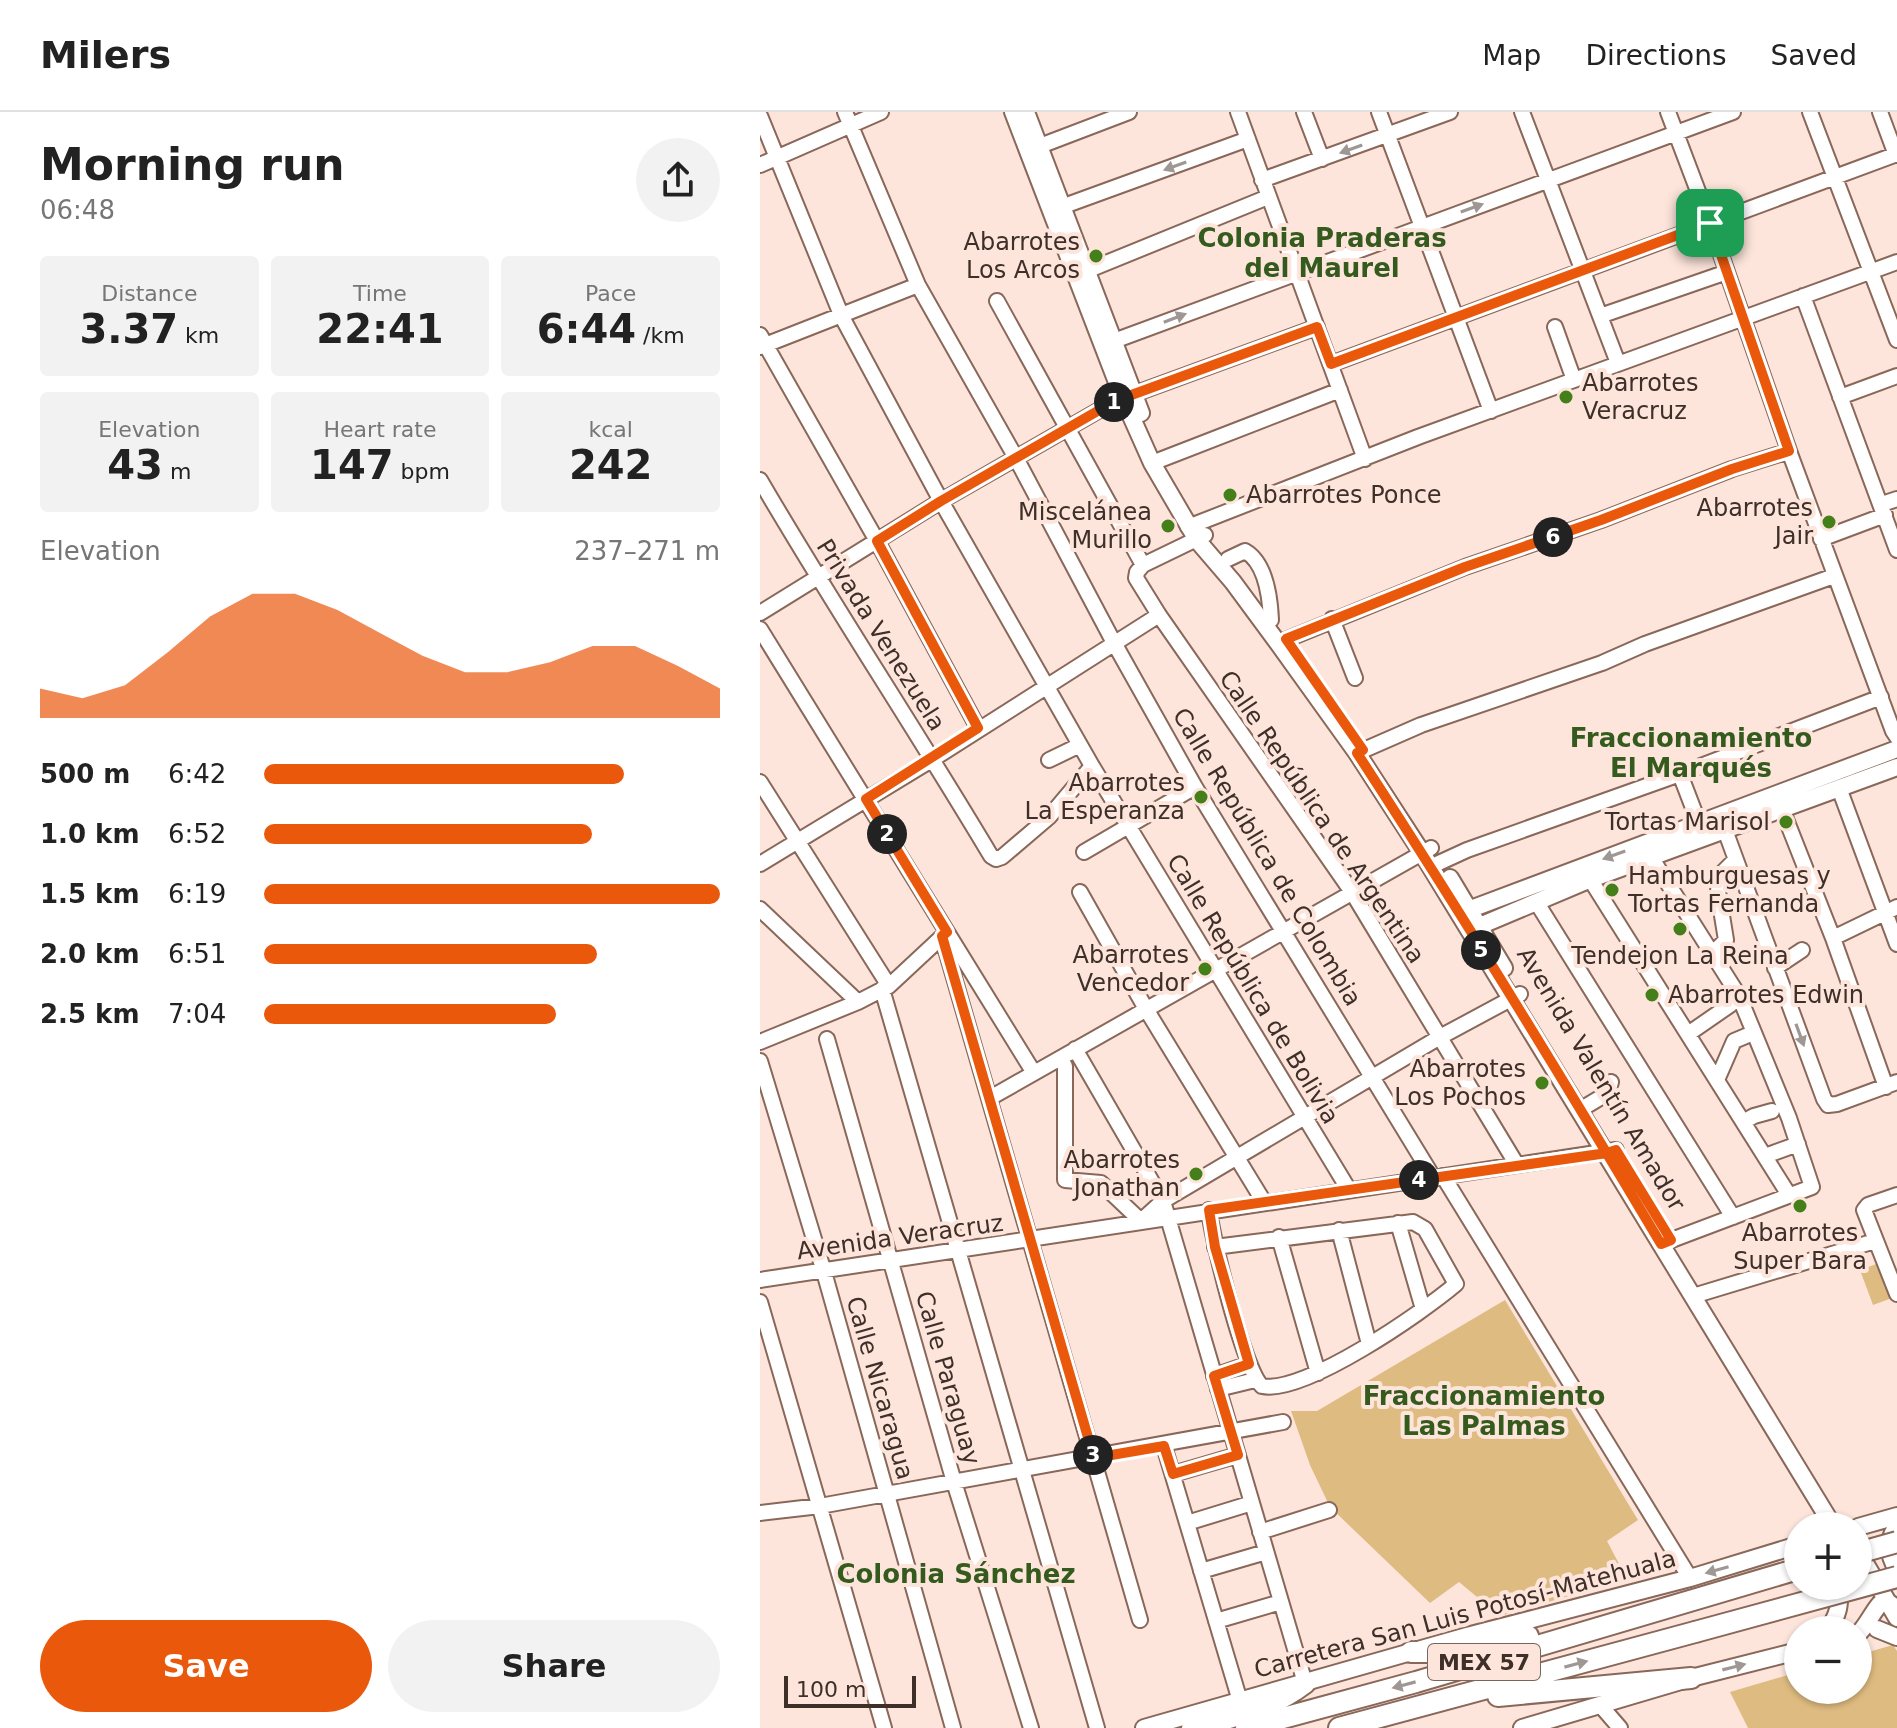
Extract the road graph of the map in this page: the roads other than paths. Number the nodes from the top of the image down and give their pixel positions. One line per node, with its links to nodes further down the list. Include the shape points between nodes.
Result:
1 (881, 112): 16 (street)
2 (1013, 112): 20 (main road, Avenida Valentín Amador)
3 (1026, 112): 20 (main road, Avenida Valentín Amador)
4 (1129, 112): 20 (street)
5 (1238, 112): 19 (street)
6 (1304, 112): 23 (street)
7 (1379, 112): 18 (street)
8 (1450, 112): 15 (street)
9 (1522, 112): 27 (street)
10 (1668, 112): 17 (street)
11 (1733, 112): 17 (street)
12 (1810, 112): 25 (street)
13 (1880, 112): 21 (street)
14 (760, 116): 22 (street, Calle República de Bolivia)
15 (1431, 116): 18 (street)
16 (848, 118): 22 (street); 38 (street, Calle República de Colombia)
17 (1676, 133): 27 (street); 30 (street)
18 (1388, 135): 23 (street, one-way to 23); 31 (street)
19 (1248, 139): 26 (street); 29 (street, one-way to 29)
20 (1034, 148): 29 (main road, Avenida Valentín Amador)
21 (1896, 155): 25 (street)
22 (778, 157): 24 (street); 42 (street, Calle República de Bolivia)
23 (1322, 159): 26 (street)
24 (760, 165)
25 (1834, 176): 30 (street); 35 (street)
26 (1262, 180): 28 (street)
27 (1547, 180): 31 (street, one-way to 27); 33 (street)
28 (1268, 197): 36 (street); 37 (street)
29 (1057, 208): 37 (main road, Avenida Valentín Amador)
30 (1710, 223): 33 (street); 34 (street)
31 (1422, 226): 36 (street); 44 (street)
32 (1897, 262): 35 (street)
33 (1582, 271): 41 (street); 44 (street)
34 (1727, 272): 41 (street); 43 (street)
35 (1871, 272): 39 (street); 45 (street)
36 (1296, 273): 46 (street); 50 (street, one-way to 36)
37 (1082, 274): 50 (main road, Avenida Valentín Amador)
38 (918, 285): 42 (street); 61 (street, Calle República de Colombia)
39 (1803, 296): 43 (street); 57 (street)
40 (997, 301): 59 (street, Calle República de Argentina)
41 (1600, 316): 51 (street)
42 (842, 317): 49 (street); 66 (street, Calle República de Bolivia)
43 (1742, 317): 51 (street); 60 (street)
44 (1456, 318): 52 (street); 58 (street)
45 (1894, 324): 48 (street)
46 (1317, 327): 52 (street); 56 (street)
47 (1555, 327): 54 (street)
48 (1897, 340)
49 (761, 343): 70 (street)
50 (1108, 344): 56 (main road, Avenida Valentín Amador)
51 (1618, 363): 54 (street)
52 (1331, 364): 55 (street)
53 (1897, 376): 57 (street)
54 (1574, 380): 58 (street)
55 (1340, 390): 62 (street); 63 (street)
56 (1128, 396): 59 (street); 63 (main road, Avenida Valentín Amador)
57 (1840, 397): 67 (street)
58 (1491, 411): 62 (street)
59 (1068, 429): 61 (street); 73 (street, Calle República de Argentina)
60 (1789, 451): 69 (street); 78 (street)
61 (1016, 458): 66 (street); 81 (street, Calle República de Colombia)
62 (1365, 459): 68 (street)
63 (1156, 461): 68 (main road, Avenida Valentín Amador)
64 (760, 480): 75 (street, Privada Venezuela)
65 (1897, 499): 67 (street)
66 (941, 501): 70 (street); 84 (street, Calle República de Bolivia)
67 (1884, 510): 69 (street); 71 (street)
68 (1197, 531): 72 (main road, Avenida Valentín Amador); 73 (street); 82 (main road, Avenida Valentín Amador)
69 (1821, 539): 74 (street)
70 (877, 541): 75 (street); 86 (street)
71 (1897, 550)
72 (1228, 559): 79 (main road, Avenida Valentín Amador); 79 (street, via 1245,551 1255,557 1270,598)
73 (1140, 572): 77 (street, Calle República de Argentina)
74 (1834, 576): 85 (street); 88 (street, via 1421,725)
75 (817, 578): 76 (street); 90 (street, Privada Venezuela)
76 (760, 613)
77 (1159, 615): 81 (street); 110 (street, Calle República de Argentina)
78 (1332, 619): 82 (street); 83 (street)
79 (1271, 620): 82 (main road, Avenida Valentín Amador)
80 (760, 629): 97 (street)
81 (1113, 641): 84 (street); 95 (street, Calle República de Colombia)
82 (1282, 641): 88 (main road, Avenida Valentín Amador)
83 (1355, 678)
84 (1048, 685): 86 (street); 87 (street, Calle República de Bolivia)
85 (1881, 697): 89 (street); 93 (street)
86 (978, 728): 90 (street)
87 (1080, 745): 91 (street); 92 (street, Calle República de Bolivia)
88 (1360, 752): 104 (main road, Avenida Valentín Amador)
89 (1895, 753): 96 (main road); 101 (main road)
90 (933, 759): 92 (street, Privada Venezuela, via 996,859 1049,817); 97 (street)
91 (1049, 760)
92 (1092, 766): 99 (street, Calle República de Bolivia)
93 (1680, 774): 101 (street); 104 (street)
94 (760, 782): 102 (street)
95 (1195, 787): 99 (street); 116 (street, Calle República de Colombia)
96 (1839, 788): 98 (main road); 113 (street)
97 (866, 799): 102 (street); 117 (street)
98 (1782, 809): 100 (main road); 118 (street)
99 (1129, 827): 103 (street); 123 (street, Calle República de Bolivia)
100 (1725, 830): 101 (main road); 106 (street)
101 (1701, 831): 105 (main road); 108 (main road, one-way to 108)
102 (797, 839): 107 (street); 124 (street)
103 (1084, 852)
104 (1431, 857): 110 (street); 114 (main road, Avenida Valentín Amador)
105 (1651, 857): 108 (main road); 121 (street)
106 (1735, 860): 121 (street, via 1720,875 1726,940); 122 (street)
107 (760, 864)
108 (1587, 873): 111 (main road); 114 (main road); 130 (street)
109 (1080, 892): 128 (street)
110 (1352, 892): 116 (street); 131 (street, Calle República de Argentina)
111 (1537, 903): 115 (main road); 159 (street)
112 (760, 909): 127 (street)
113 (1891, 909): 118 (street); 119 (street)
114 (1464, 912): 115 (main road, Avenida Valentín Amador)
115 (1474, 928): 125 (main road, Avenida Valentín Amador)
116 (1284, 932): 123 (street); 138 (street, Calle República de Colombia)
117 (945, 934): 124 (street); 137 (street); 142 (street)
118 (1833, 938): 141 (street)
119 (1897, 944)
120 (1802, 950): 122 (street)
121 (1712, 954): 126 (street)
122 (1775, 968): 141 (street, one-way to 141, via 1828,1105)
123 (1216, 972): 128 (street); 145 (street, Calle República de Bolivia)
124 (885, 987): 127 (street); 169 (street)
125 (1516, 996): 131 (street); 143 (main road, Avenida Valentín Amador); 148 (main road, Avenida Valentín Amador)
126 (1739, 996): 129 (street); 130 (street)
127 (858, 1002): 133 (street)
128 (1146, 1009): 134 (street); 150 (street)
129 (1753, 1033): 139 (street, via 1734,1041); 147 (street)
130 (1688, 1034): 139 (street)
131 (1440, 1037): 138 (street); 151 (street, Calle República de Argentina)
132 (827, 1039): 170 (street, Calle Paraguay)
133 (760, 1042)
134 (1075, 1049): 137 (street); 156 (street)
135 (760, 1061): 171 (street, Calle Nicaragua)
136 (1065, 1066): 161 (street, via 1065,1180 1101,1183)
137 (1034, 1073): 142 (street)
138 (1375, 1078): 145 (street); 152 (street, Calle República de Colombia)
139 (1717, 1080): 146 (street)
140 (1611, 1082): 143 (street, via 1608,1093)
141 (1892, 1084)
142 (990, 1098): 165 (street)
143 (1588, 1105): 148 (main road, Avenida Valentín Amador)
144 (1772, 1111): 146 (street)
145 (1306, 1119): 150 (street); 153 (street, Calle República de Bolivia)
146 (1743, 1122): 149 (street)
147 (1798, 1144): 149 (street); 154 (street, via 1812,1187)
148 (1611, 1151): 151 (street, Avenida Veracruz); 167 (main road, Avenida Valentín Amador)
149 (1765, 1156): 154 (street)
150 (1236, 1158): 156 (street); 157 (street)
151 (1517, 1165): 152 (street, Avenida Veracruz)
152 (1438, 1177): 153 (street, Avenida Veracruz); 212 (street, Calle República de Colombia)
153 (1349, 1190): 157 (street, Avenida Veracruz)
154 (1789, 1195): 159 (street)
155 (1897, 1195): 166 (street, via 1864,1210)
156 (1163, 1201): 160 (street); 161 (street)
157 (1264, 1202): 158 (street, Avenida Veracruz)
158 (1209, 1210): 160 (street, Avenida Veracruz); 168 (street)
159 (1733, 1217): 167 (street)
160 (1169, 1218): 161 (street, Avenida Veracruz); 181 (street)
161 (1141, 1221): 165 (street, Avenida Veracruz)
162 (1398, 1223): 163 (street); 176 (street); 176 (street, via 1413,1222 1425,1229 1456,1284)
163 (1339, 1230): 164 (street); 177 (street)
164 (1279, 1237): 168 (street); 179 (street)
165 (1031, 1240): 169 (street, Avenida Veracruz); 186 (street)
166 (1875, 1241): 173 (street); 174 (street)
167 (1666, 1242): 174 (main road, Avenida Valentín Amador)
168 (1215, 1247): 178 (street)
169 (960, 1251): 170 (street, Avenida Veracruz); 187 (street)
170 (892, 1261): 171 (street, Avenida Veracruz); 189 (street, Calle Paraguay)
171 (824, 1272): 172 (street, Avenida Veracruz); 190 (street, Calle Nicaragua)
172 (760, 1280)
173 (1897, 1294)
174 (1697, 1295): 194 (main road, Avenida Valentín Amador); 195 (main road, Avenida Valentín Amador)
175 (760, 1302): 192 (street)
176 (1423, 1309): 177 (street)
177 (1369, 1344): 179 (street)
178 (1249, 1364): 180 (street); 181 (street)
179 (1318, 1373): 180 (street, via 1266,1388)
180 (1255, 1380): 181 (street)
181 (1216, 1383): 183 (street)
182 (1283, 1422): 183 (street)
183 (1231, 1433): 184 (street); 185 (street)
184 (1164, 1446): 186 (street); 188 (street)
185 (1238, 1455): 188 (street); 191 (street)
186 (1094, 1458): 187 (street); 219 (street)
187 (1022, 1471): 189 (street); 232 (street)
188 (1173, 1474): 198 (street)
189 (954, 1482): 190 (street); 231 (street, Calle Paraguay)
190 (887, 1494): 192 (street); 230 (street, Calle Nicaragua)
191 (1252, 1503): 198 (street); 201 (street)
192 (820, 1506): 196 (street); 229 (street)
193 (1329, 1510): 201 (street)
194 (1825, 1512)
195 (1835, 1512)
196 (760, 1513)
197 (1897, 1516): 199 (main road)
198 (1187, 1523): 209 (street)
199 (1872, 1523)
200 (1897, 1526): 208 (main road, via 1889,1546)
201 (1260, 1532): 205 (street)
202 (1897, 1542): 203 (highway, bridge)
203 (1872, 1548)
204 (1784, 1550): 206 (main road, Carretera San Luis Potosí-Matehuala)
205 (1266, 1552): 209 (street); 215 (street)
206 (1767, 1555): 207 (main road); 212 (main road, Carretera San Luis Potosí-Matehuala, one-way to 212)
207 (1784, 1557)
208 (1897, 1570)
209 (1201, 1571): 220 (street)
210 (1784, 1573): 216 (highway, MEX 57)
211 (1897, 1577): 227 (highway, MEX 57, one-way to 211, bridge)
212 (1690, 1578): 222 (main road, Carretera San Luis Potosí-Matehuala)
213 (1872, 1580): 218 (main road)
214 (1872, 1589): 218 (main road)
215 (1281, 1602): 220 (street); 225 (street)
216 (1646, 1614): 222 (highway, via 1458,1652); 235 (highway, MEX 57, one-way to 235)
217 (1872, 1618): 218 (main road)
218 (1891, 1619): 221 (main road)
219 (1140, 1620)
220 (1216, 1621): 226 (street)
221 (1872, 1628)
222 (1411, 1652): 225 (main road, Carretera San Luis Potosí-Matehuala)
223 (1784, 1654): 224 (main road, one-way to 223)
224 (1691, 1678): 227 (highway); 228 (main road)
225 (1305, 1683): 226 (main road, Carretera San Luis Potosí-Matehuala); 234 (highway, via 1284,1699)
226 (1240, 1701): 233 (main road, Carretera San Luis Potosí-Matehuala)
227 (1442, 1701): 236 (highway, MEX 57)
228 (1601, 1706): 237 (main road); 238 (street)
229 (884, 1728)
230 (953, 1728)
231 (1031, 1728)
232 (1097, 1728)
233 (1144, 1728)
234 (1192, 1728)
235 (1246, 1728)
236 (1339, 1728)
237 (1522, 1728)
238 (1620, 1728)

